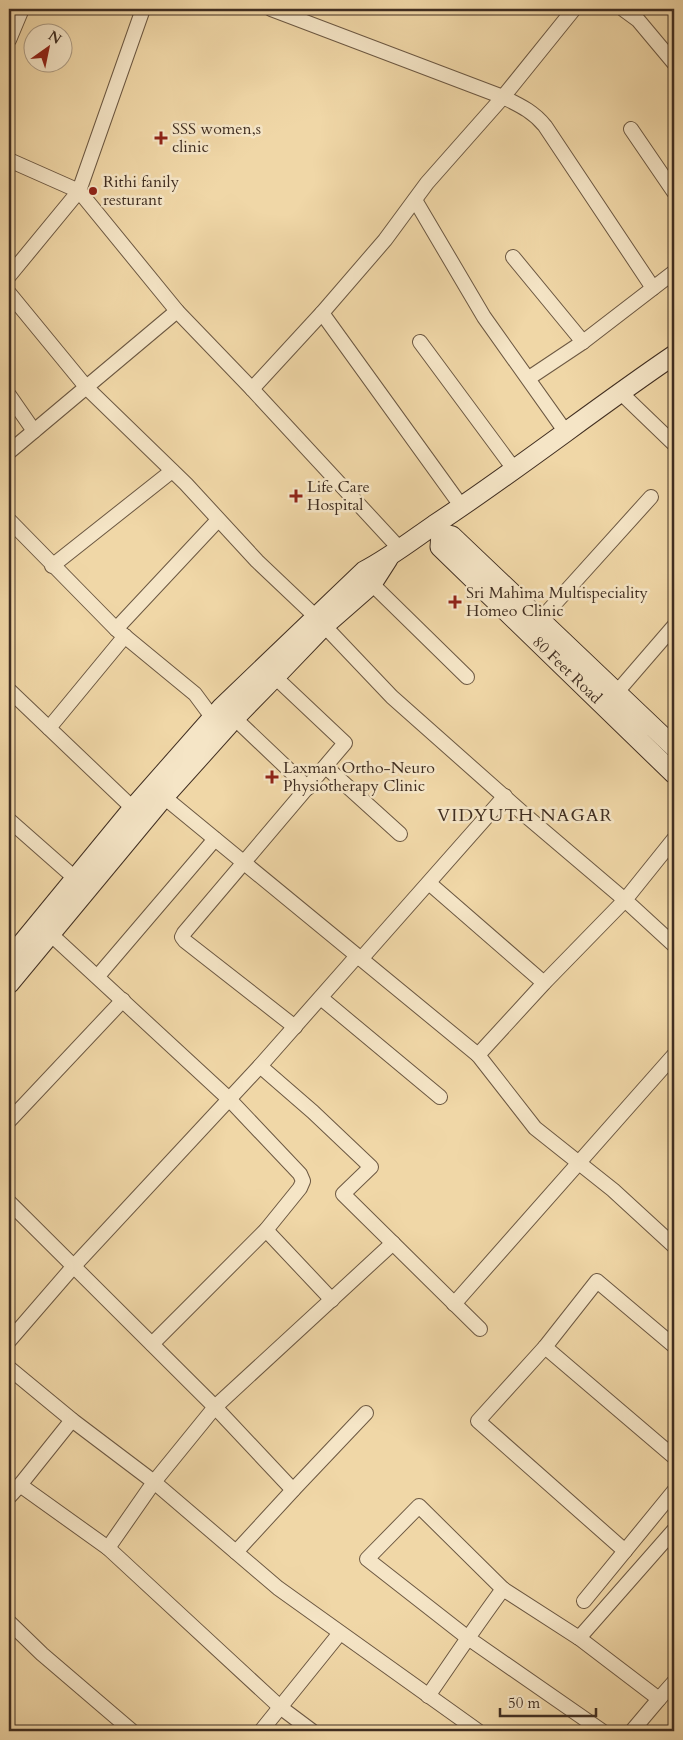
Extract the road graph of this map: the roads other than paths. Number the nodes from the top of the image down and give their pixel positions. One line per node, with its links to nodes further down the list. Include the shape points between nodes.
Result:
1 (22, 9): 6 (street)
2 (143, 9): 11 (street)
3 (271, 9): 8 (street)
4 (574, 9): 8 (street)
5 (623, 9): 7 (street, via 638,20)
6 (9, 40)
7 (674, 64)
8 (502, 97): 13 (street); 17 (street, via 528,109 545,126)
9 (631, 129): 12 (street)
10 (9, 160): 11 (street)
11 (79, 191): 16 (street); 19 (street)
12 (674, 192)
13 (414, 200): 20 (street, via 385,240); 24 (street, via 484,317)
14 (513, 257): 22 (street)
15 (674, 273): 17 (street)
16 (9, 276)
17 (653, 288): 22 (street)
18 (9, 294): 25 (street)
19 (177, 311): 25 (street); 26 (street)
20 (322, 314): 26 (street); 36 (street)
21 (420, 342): 33 (street)
22 (583, 342): 24 (street)
23 (674, 355): 27 (street)
24 (529, 378): 30 (street)
25 (87, 388): 29 (street); 34 (street)
26 (252, 389): 40 (street)
27 (620, 392): 30 (street); 31 (street)
28 (9, 395): 29 (street)
29 (34, 431): 32 (street)
30 (566, 431): 33 (street)
31 (674, 444)
32 (9, 452)
33 (514, 469): 36 (street)
34 (172, 471): 38 (street); 41 (street)
35 (651, 497): 43 (street)
36 (462, 507): 39 (street)
37 (9, 520): 41 (street)
38 (218, 520): 44 (street); 46 (street)
39 (437, 530): 40 (street); 43 (street, 80 Feet Road, via 452,536); 55 (street, 80 Feet Road, via 440,547)
40 (394, 553): 42 (street); 44 (street, via 364,571)
41 (52, 566): 46 (street)
42 (372, 584): 44 (street); 48 (street)
43 (541, 620): 50 (street, 80 Feet Road)
44 (320, 621): 47 (street); 51 (street); 57 (street, via 392,697)
45 (674, 626): 50 (street)
46 (121, 633): 51 (street); 52 (street)
47 (275, 677): 51 (street); 54 (street, via 345,742)
48 (467, 677)
49 (9, 690): 52 (street)
50 (617, 692): 53 (street, 80 Feet Road)
51 (223, 714): 56 (street); 58 (street); 59 (street)
52 (49, 728): 59 (street)
53 (674, 747)
54 (326, 767): 56 (street); 61 (street)
55 (674, 774)
56 (308, 788): 64 (street)
57 (505, 796): 66 (street); 67 (street)
58 (164, 797): 59 (street); 62 (street)
59 (139, 814): 65 (street); 68 (street)
60 (9, 820): 65 (street)
61 (400, 834)
62 (215, 839): 64 (street); 72 (street)
63 (674, 839): 67 (street)
64 (244, 863): 70 (street); 77 (street, via 182,937)
65 (76, 879): 68 (street)
66 (429, 883): 70 (street); 73 (street)
67 (625, 900): 69 (street); 73 (street)
68 (45, 929): 71 (street); 72 (street); 74 (street)
69 (674, 945)
70 (359, 957): 75 (street); 78 (street)
71 (9, 959)
72 (98, 976): 76 (street)
73 (544, 983): 78 (street)
74 (9, 984)
75 (321, 998): 77 (street); 81 (street)
76 (123, 1000): 82 (street); 83 (street)
77 (294, 1027): 80 (street)
78 (478, 1055): 84 (street, via 535,1128)
79 (674, 1055): 84 (street)
80 (260, 1066): 82 (street); 88 (street, via 371,1167 342,1194)
81 (440, 1097)
82 (229, 1099): 86 (street, via 303,1181); 89 (street)
83 (9, 1121)
84 (578, 1163): 87 (street); 91 (street)
85 (9, 1202): 89 (street)
86 (266, 1230): 90 (street); 94 (street)
87 (671, 1239)
88 (393, 1243): 90 (street); 91 (street)
89 (73, 1267): 93 (street); 94 (street)
90 (332, 1300): 98 (street)
91 (454, 1304): 92 (street)
92 (480, 1329)
93 (9, 1341)
94 (152, 1344): 98 (street)
95 (674, 1346): 96 (street, via 597,1282)
96 (545, 1347): 101 (street); 109 (street, via 478,1421)
97 (9, 1368): 100 (street)
98 (215, 1407): 102 (street); 104 (street)
99 (366, 1413): 104 (street)
100 (72, 1420): 102 (street); 103 (street)
101 (674, 1457)
102 (154, 1482): 108 (street); 110 (street)
103 (20, 1485): 106 (street); 108 (street)
104 (293, 1490): 110 (street)
105 (674, 1491): 109 (street)
106 (9, 1497)
107 (674, 1530): 116 (street)
108 (108, 1548): 120 (street)
109 (625, 1551): 112 (street)
110 (236, 1552): 114 (street, via 278,1588)
111 (503, 1589): 115 (street); 115 (street, via 419,1506 367,1559); 116 (street)
112 (584, 1601)
113 (9, 1622): 121 (street)
114 (340, 1633): 118 (street); 120 (street)
115 (468, 1638): 118 (street); 125 (street)
116 (579, 1638): 119 (street)
117 (674, 1682): 119 (street)
118 (428, 1696): 124 (street)
119 (659, 1699): 126 (street)
120 (280, 1707): 122 (street); 123 (street)
121 (132, 1731)
122 (261, 1731)
123 (312, 1731)
124 (478, 1731)
125 (602, 1731)
126 (632, 1731)

